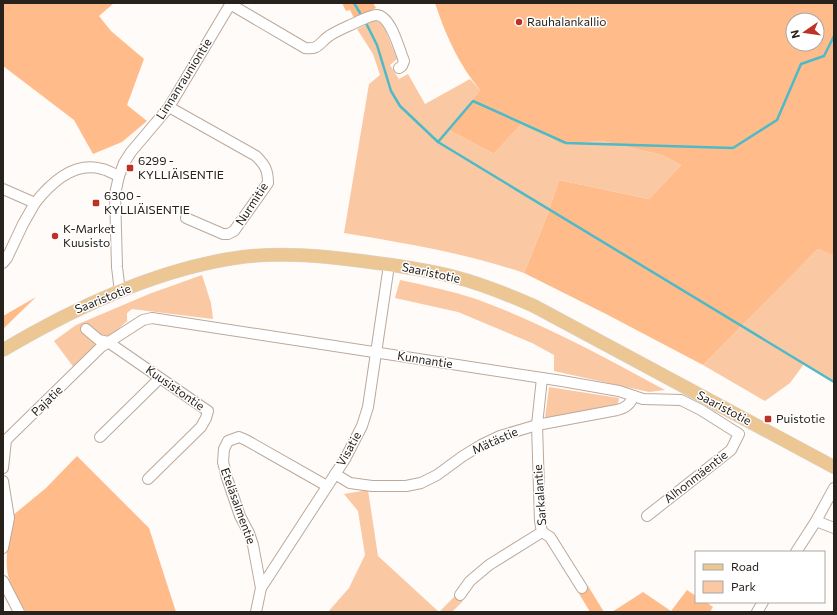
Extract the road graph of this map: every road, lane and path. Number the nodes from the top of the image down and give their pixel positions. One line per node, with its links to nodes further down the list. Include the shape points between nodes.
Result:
1 (230, 3): 2 (street, via 305,48 316,48 335,32 369,17 381,16 390,25 404,61); 3 (street, Linnanrauniontie)
2 (399, 68)
3 (169, 107): 4 (street, Linnanrauniontie, via 131,152); 7 (street, Nurmitie, via 256,156 264,163 268,177 268,183 234,231 223,234)
4 (119, 176): 6 (street, via 101,168 84,167 52,184); 10 (street, Linnanrauniontie, via 115,194)
5 (3, 189): 6 (street)
6 (35, 203): 8 (street)
7 (186, 218)
8 (3, 263)
9 (389, 265): 10 (main road, Saaristotie, via 331,257 242,257 194,267); 14 (street, Visatie); 21 (main road, Saaristotie, via 456,277 534,306)
10 (120, 292): 13 (main road, Saaristotie, via 43,326)
11 (86, 329): 12 (street, Kuusistontie, via 99,340)
12 (108, 342): 14 (street, Kunnantie, via 143,320 152,318); 15 (street, Kuusistontie); 22 (street, Pajatie, via 6,440)
13 (3, 350)
14 (377, 352): 16 (street, Kunnantie); 23 (street, Visatie, via 368,407 362,426)
15 (160, 378): 20 (street); 24 (street, Kuusistontie, via 208,411 201,427)
16 (542, 378): 17 (street, Kunnantie, via 619,391); 18 (street, Sarkalantie)
17 (634, 396): 18 (street, Mätästie, via 630,404 624,408); 19 (street, Kunnantie, via 643,399 681,400)
18 (537, 425): 23 (street, Mätästie, via 500,436 481,445 437,475 420,483 406,486 372,486 350,483); 31 (street, Sarkalantie)
19 (739, 434): 28 (street, Alhonmäentie, via 731,450)
20 (100, 437)
21 (834, 467)
22 (3, 468)
23 (335, 474): 26 (street, Visatie)
24 (148, 479)
25 (3, 481): 32 (street, via 9,518)
26 (327, 486): 35 (street, Visatie); 35 (street, Eteläsalmentie, via 246,440 238,437 228,441 224,449 223,462 240,516 253,545)
27 (834, 488): 29 (street)
28 (647, 516)
29 (816, 521): 30 (street); 33 (street)
30 (834, 528)
31 (542, 532): 36 (street, via 550,537); 37 (street, Sarkalantie, via 489,565 470,581)
32 (3, 548)
33 (797, 551)
34 (3, 581): 39 (street)
35 (261, 588): 40 (street, Visatie)
36 (582, 588)
37 (460, 595)
38 (762, 603): 41 (street)
39 (19, 612)
40 (256, 612)
41 (757, 612)

